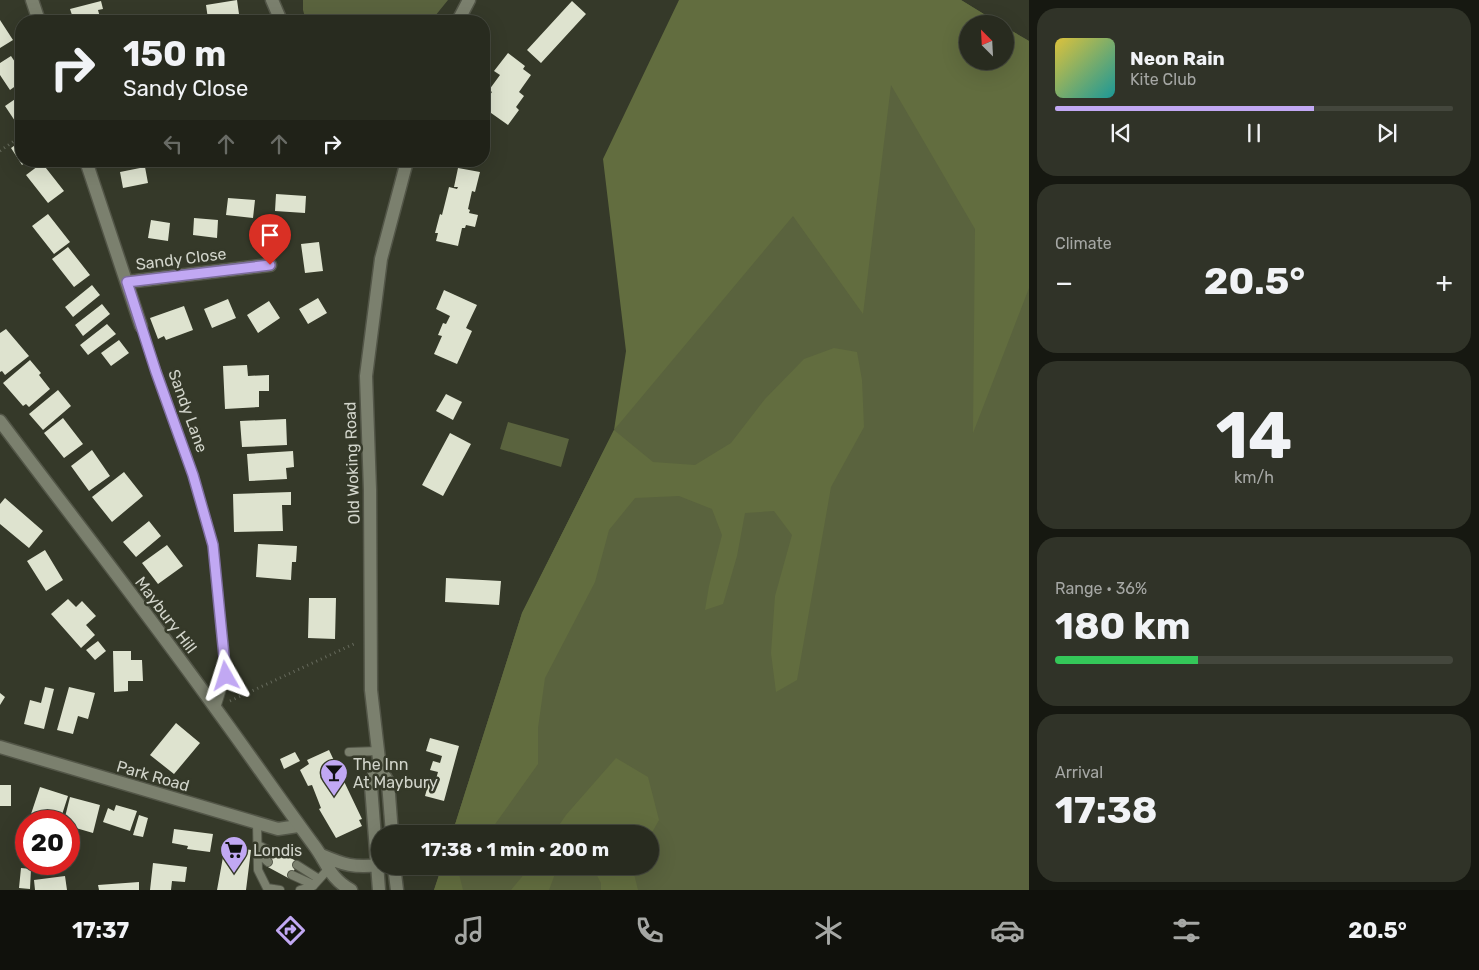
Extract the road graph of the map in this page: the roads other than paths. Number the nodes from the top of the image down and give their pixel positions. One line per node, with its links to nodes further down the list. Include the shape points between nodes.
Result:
1 (32, 0): 4 (street)
2 (272, 0): 5 (street)
3 (469, 0): 6 (street)
4 (37, 15)
5 (278, 15)
6 (461, 15)
7 (88, 167): 10 (street, Sandy Lane)
8 (405, 167): 16 (street, Old Woking Road, via 380,259 366,376 371,690)
9 (270, 265): 10 (street, Sandy Close)
10 (127, 282): 11 (street, Sandy Lane)
11 (141, 326): 13 (lane, Sandy Lane, via 193,475 213,545 226,676)
12 (0, 421): 13 (street, Maybury Hill)
13 (216, 708): 21 (street, Maybury Hill)
14 (0, 747): 18 (street, Park Road)
15 (349, 752): 16 (lane)
16 (378, 752): 17 (street, Old Woking Road)
17 (380, 768): 19 (street, Old Woking Road, via 371,786); 20 (street, Old Woking Road, via 388,782)
18 (257, 823): 21 (street, Park Road, via 278,829); 22 (lane)
19 (374, 825)
20 (391, 825)
21 (298, 826): 27 (street, Maybury Hill, via 321,855)
22 (258, 849): 23 (lane); 24 (lane); 32 (lane, via 258,870 267,888)
23 (274, 853)
24 (268, 862)
25 (297, 865): 27 (lane)
26 (371, 866): 27 (street, via 348,866)
27 (324, 874): 28 (lane); 31 (street, Maybury Hill); 33 (lane)
28 (292, 875)
29 (378, 875): 34 (street, Old Woking Road)
30 (395, 875): 35 (street)
31 (347, 889)
32 (280, 890)
33 (300, 890)
34 (379, 890)
35 (397, 890)

